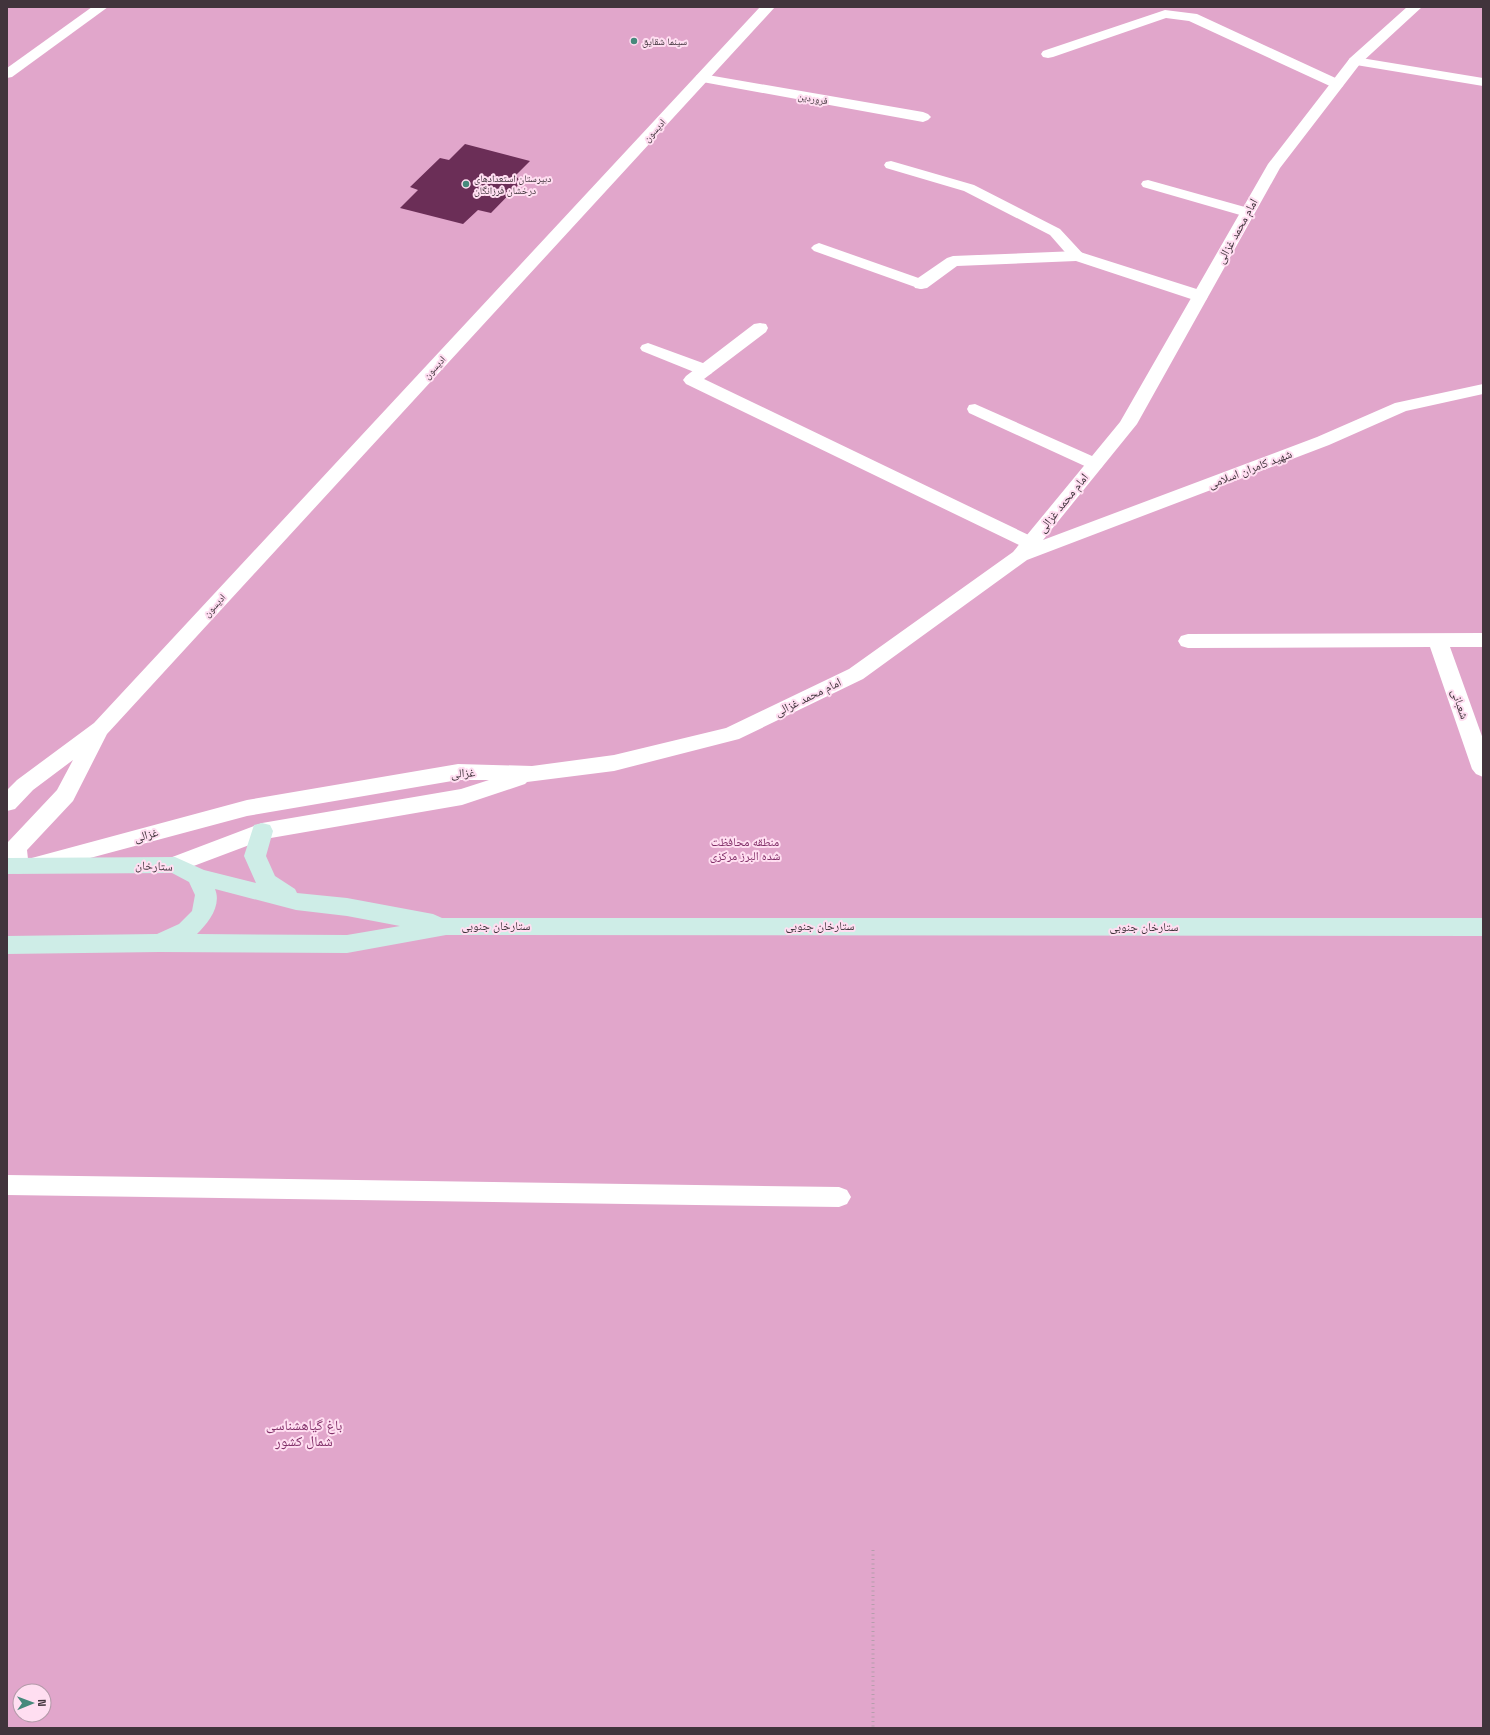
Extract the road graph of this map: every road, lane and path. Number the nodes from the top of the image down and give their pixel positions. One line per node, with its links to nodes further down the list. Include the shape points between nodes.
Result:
1 (101, 7): 6 (lane)
2 (768, 7): 7 (street, ادیسون)
3 (1415, 7): 5 (street, امام محمد غزالی)
4 (1048, 54): 9 (street, via 1165,14 1192,17)
5 (1355, 61): 8 (street); 9 (street, امام محمد غزالی)
6 (7, 74)
7 (702, 78): 10 (street, فروردین); 28 (street, ادیسون)
8 (1483, 82)
9 (1337, 84): 13 (street, امام محمد غزالی, via 1273,167)
10 (923, 117)
11 (891, 165): 15 (lane, via 969,188 1054,232)
12 (1148, 184): 13 (lane)
13 (1247, 212): 17 (street, امام محمد غزالی)
14 (819, 248): 16 (lane)
15 (1077, 256): 16 (street, via 953,261); 17 (street)
16 (922, 284)
17 (1200, 296): 23 (street, امام محمد غزالی, via 1128,424)
18 (760, 328): 20 (street)
19 (648, 348): 20 (lane)
20 (706, 370): 24 (street, via 692,380)
21 (1483, 389): 24 (street, شهید کامران اسلامی, via 1401,407 1324,441)
22 (975, 409): 23 (lane)
23 (1095, 464): 24 (street, امام محمد غزالی)
24 (1025, 550): 30 (street, امام محمد غزالی, via 856,674 732,734 614,763)
25 (1438, 640): 26 (street); 27 (street); 29 (street, شعبانی)
26 (1483, 640)
27 (1188, 641)
28 (101, 728): 31 (street, ادیسون, via 25,785); 34 (street, ادیسون, via 65,795 16,848)
29 (1483, 769)
30 (532, 774): 32 (street, غزالی, via 462,797); 34 (street, غزالی, via 458,772 247,808)
31 (7, 803)
32 (262, 831): 33 (street, غزالی); 36 (main road, via 255,856 267,882)
33 (175, 865): 34 (main road, ستارخان); 35 (main road, ستارخان)
34 (19, 866)
35 (198, 877): 36 (main road, ستارخان); 39 (main road, via 206,895 202,914 187,930)
36 (296, 901): 37 (main road, ستارخان, via 347,907)
37 (446, 926): 38 (main road, ستارخان جنوبی); 39 (main road, ستارخان جنوبی, via 348,944)
38 (1483, 927)
39 (158, 943): 40 (main road)
40 (7, 945)
41 (7, 1185): 42 (lane)
42 (839, 1197)
43 (872, 1550): 44 (path)
44 (873, 1728)

